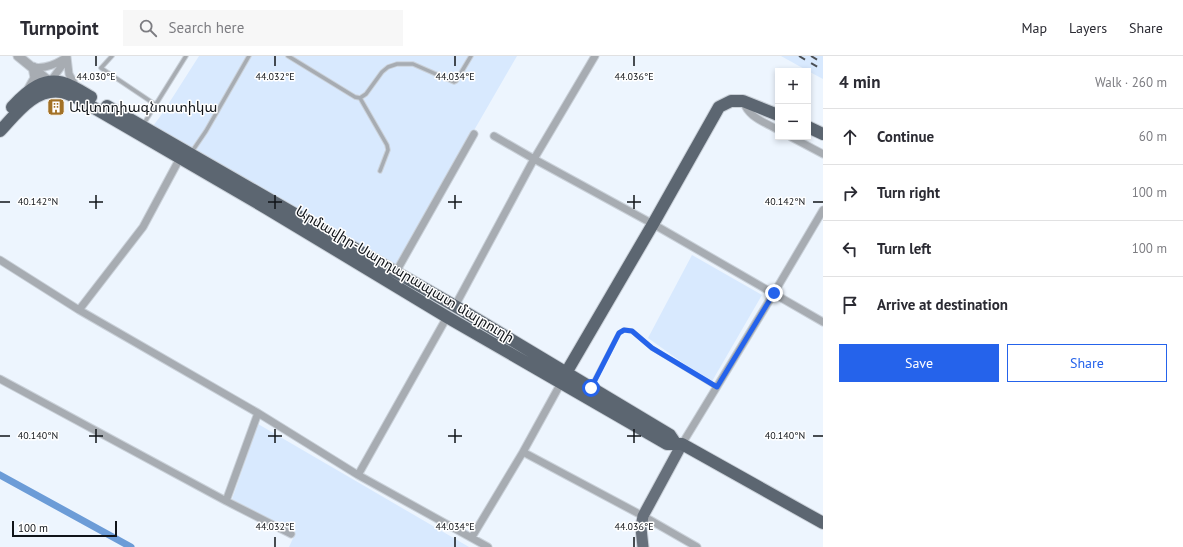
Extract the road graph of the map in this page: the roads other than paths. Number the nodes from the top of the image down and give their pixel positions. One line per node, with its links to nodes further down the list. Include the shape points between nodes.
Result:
1 (18, 56): 9 (street)
2 (112, 56): 15 (lane, via 101,68)
3 (186, 56): 15 (lane)
4 (250, 56): 27 (lane, via 206,131)
5 (288, 56): 13 (lane, via 354,97)
6 (471, 56): 13 (lane, via 454,82 413,64 388,67)
7 (595, 56): 28 (street)
8 (68, 57): 9 (street, via 56,64); 10 (street); 11 (street, via 69,74)
9 (33, 68): 10 (street); 12 (street, via 35,78)
10 (51, 87): 11 (highway, Արմավիր-Սարդարապատ մայրուղի, via 64,83); 12 (highway, via 35,87); 21 (highway, Արմավիր-Սարդարապատ մայրուղի, via 31,100); 27 (highway, Արմավիր-Սարդարապատ մայրուղի, via 77,98)
11 (77, 89): 18 (highway, Արմավիր-Սարդարապատ մայրուղի)
12 (26, 93): 17 (highway)
13 (360, 98): 29 (lane, via 387,145 388,150)
14 (743, 101): 16 (highway); 19 (street, via 750,114); 32 (highway, via 731,101 719,107)
15 (156, 105): 18 (lane)
16 (775, 114)
17 (0, 120)
18 (143, 126): 27 (highway, Արմավիր-Սարդարապատ մայրուղի)
19 (775, 128)
20 (811, 128): 23 (highway)
21 (0, 131)
22 (474, 134): 34 (street)
23 (823, 134)
24 (494, 136): 28 (street)
25 (797, 140): 26 (street)
26 (823, 154)
27 (186, 156): 30 (highway, Արմավիր-Սարդարապատ մայրուղի); 37 (street, via 143,227)
28 (534, 159): 32 (street); 36 (street)
29 (380, 172)
30 (268, 205): 34 (highway, Արմավիր-Սարդարապատ մայրուղի); 38 (highway, Արմավիր-Սարդարապատ մայրուղի)
31 (823, 210): 35 (street)
32 (653, 224): 35 (street); 40 (highway)
33 (0, 260): 37 (street)
34 (396, 272): 36 (highway, Արմավիր-Սարդարապատ մայրուղի)
35 (774, 293): 39 (street); 42 (street)
36 (454, 306): 40 (highway, Արմավիր-Սարդարապատ մայրուղի)
37 (79, 310): 44 (street)
38 (447, 317): 40 (highway, Արմավիր-Սարդարապատ մայրուղի); 47 (street)
39 (823, 322)
40 (564, 378): 43 (highway, Արմավիր-Սարդարապատ մայրուղի); 45 (highway, Արմավիր-Սարդարապատ մայրուղի, via 668,444); 46 (street)
41 (0, 379): 48 (street)
42 (717, 387): 43 (lane, via 652,348 632,331 624,330 619,333); 45 (street)
43 (591, 388): 45 (highway, Արմավիր-Սարդարապատ մայրուղի, via 670,435)
44 (258, 413): 47 (street); 48 (street)
45 (679, 444): 49 (main road); 50 (highway, Արմավիր-Սարդարապատ մայրուղի)
46 (523, 452): 49 (street); 52 (street)
47 (358, 475): 52 (street)
48 (226, 501): 51 (street)
49 (643, 516): 54 (main road); 55 (street)
50 (823, 523)
51 (291, 534)
52 (472, 537): 53 (street)
53 (488, 547)
54 (643, 547)
55 (697, 547)

